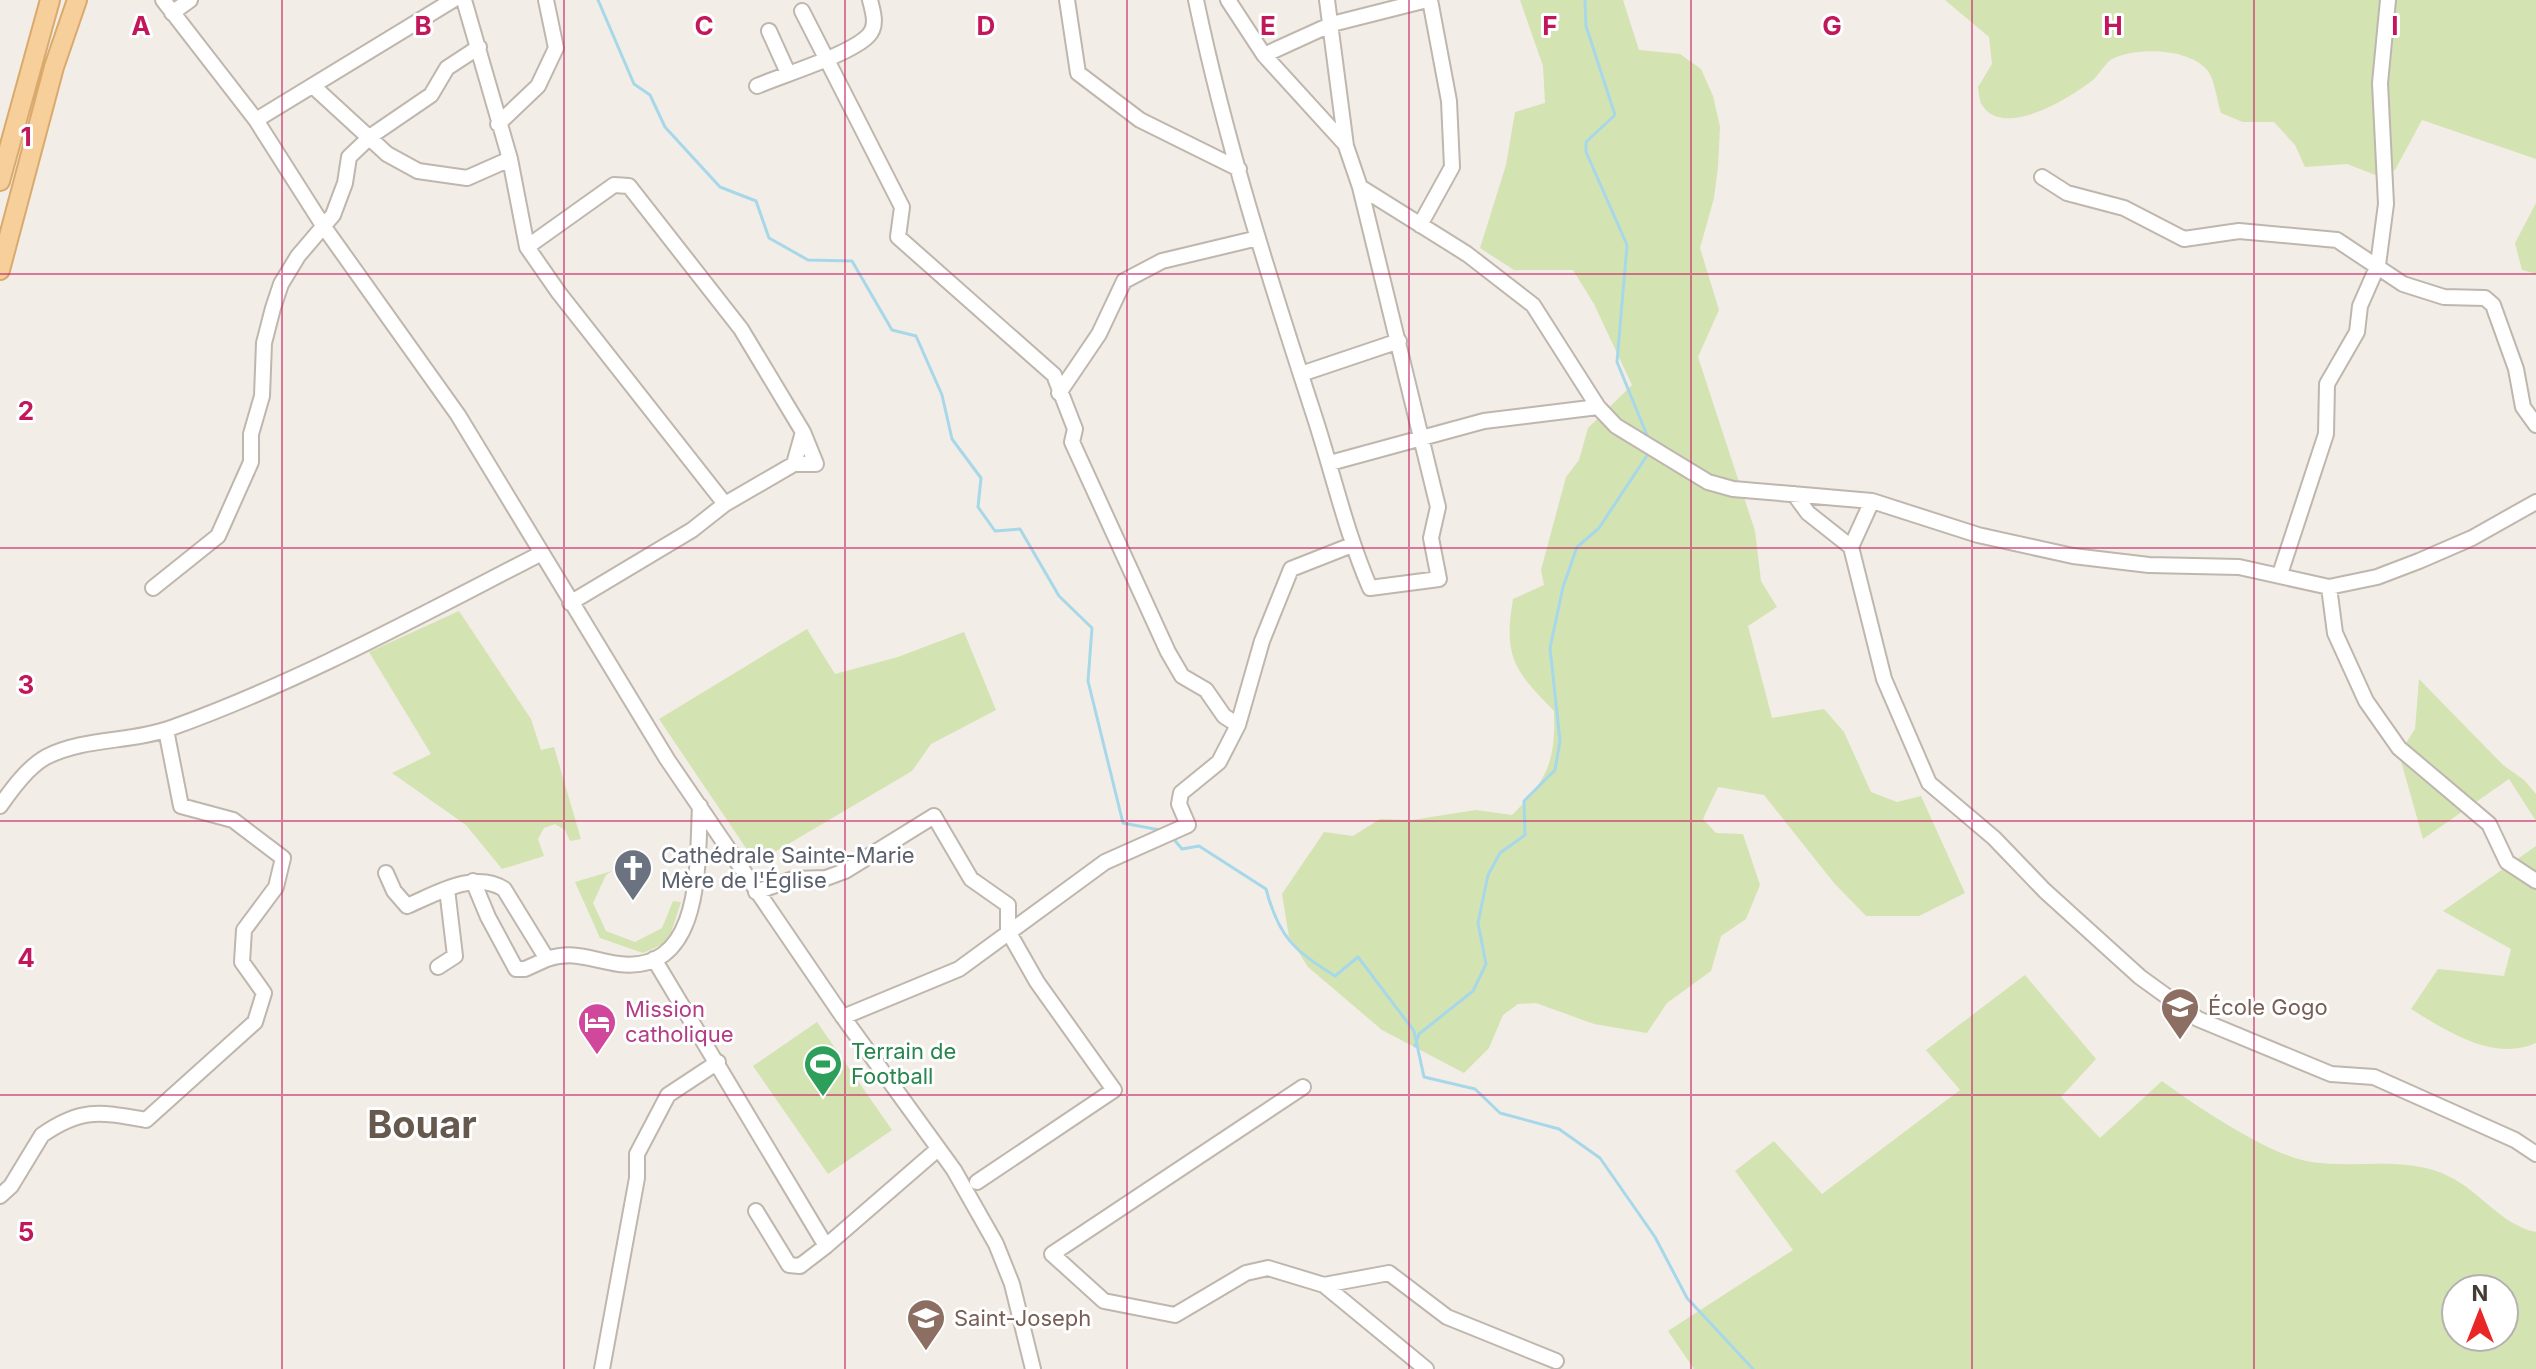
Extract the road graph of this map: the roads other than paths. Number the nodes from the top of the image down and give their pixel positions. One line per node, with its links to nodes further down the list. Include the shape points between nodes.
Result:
1 (50, 0): 23 (main road)
2 (77, 0): 24 (main road)
3 (163, 0): 17 (street)
4 (190, 0): 17 (street)
5 (453, 0): 15 (street)
6 (464, 0): 20 (street)
7 (546, 0): 29 (street, via 556,48 538,86)
8 (870, 0): 22 (street, via 875,22 868,36)
9 (1067, 0): 33 (street, via 1078,73 1140,120)
10 (1196, 0): 33 (street)
11 (1228, 0): 21 (street)
12 (1327, 0): 18 (street)
13 (1429, 0): 18 (street); 38 (street, via 1449,101 1452,167)
14 (2388, 0): 42 (street, via 2380,83 2386,204)
15 (437, 4): 27 (street)
16 (802, 11): 22 (street)
17 (172, 13): 28 (street)
18 (1332, 24): 21 (street); 31 (street)
19 (769, 31): 25 (street)
20 (479, 47): 29 (street); 30 (street, via 447,68 431,95)
21 (1264, 55): 31 (street)
22 (827, 58): 25 (street); 46 (street, via 902,207 898,237 1054,375)
23 (33, 61): 24 (main road); 35 (main road)
24 (54, 67): 34 (main road)
25 (788, 73): 26 (street)
26 (757, 86)
27 (314, 87): 28 (street); 30 (street)
28 (256, 120): 39 (street)
29 (498, 124): 32 (street)
30 (371, 136): 32 (street, via 387,154 418,171 467,178); 39 (street, via 349,157 345,183)
31 (1346, 146): 37 (street)
32 (510, 159): 41 (street)
33 (1239, 169): 40 (street)
34 (25, 172): 35 (street); 43 (main road)
35 (1, 174)
36 (2042, 177): 42 (street, via 2067,193 2124,208 2184,239 2239,231 2337,240)
37 (1360, 187): 38 (street); 44 (street)
38 (1420, 225): 47 (street, via 1504,279 1533,305)
39 (324, 227): 59 (street, via 458,415); 62 (street, via 298,256 277,296 264,343 251,462 218,536)
40 (1258, 238): 45 (street); 46 (street, via 1162,261 1124,281 1099,334)
41 (527, 247): 49 (street, via 614,185 629,186 741,329); 56 (street)
42 (2378, 265): 48 (street, via 2403,284 2444,297 2485,298 2493,305 2516,369 2523,407); 60 (street, via 2360,306 2357,332 2327,384 2326,434)
43 (0, 270)
44 (1399, 341): 45 (street); 50 (street)
45 (1301, 374): 51 (street)
46 (1059, 393): 64 (street, via 1075,429 1072,442 1168,652 1182,676 1206,690 1224,716)
47 (1598, 407): 50 (street, via 1484,421); 53 (street, via 1616,426 1708,482)
48 (2536, 425)
49 (803, 432): 52 (street); 52 (street, via 816,464)
50 (1420, 436): 51 (street); 57 (street, via 1438,507 1431,538 1439,579 1370,588)
51 (1330, 463): 57 (street)
52 (794, 464): 56 (street)
53 (1794, 494): 54 (street); 58 (street, via 1808,513)
54 (1872, 501): 58 (street); 60 (street, via 1978,535 2073,556)
55 (2536, 502): 61 (street, via 2419,561)
56 (725, 504): 63 (street, via 692,530)
57 (1352, 545): 64 (street, via 1291,569 1262,641)
58 (1851, 547): 81 (street, via 1884,679 1929,783 2140,977 2198,1019 2331,1074 2374,1077)
59 (540, 554): 63 (street); 65 (street, via 319,666)
60 (2280, 574): 61 (street)
61 (2329, 587): 70 (street, via 2335,633 2366,701 2399,748 2489,824 2507,862)
62 (153, 588)
63 (570, 603): 67 (street)
64 (1238, 725): 73 (street, via 1219,762 1181,793 1179,804 1188,825 1105,862)
65 (166, 730): 66 (street, via 80,745 45,758); 83 (street, via 181,806 233,820 283,858 276,887 244,930 242,962 264,993 255,1022 146,1120 95,1112 71,1116 49,1130)
66 (0, 806)
67 (700, 806): 72 (street); 75 (street, via 696,885 687,923 676,944)
68 (386, 873): 71 (street, via 407,906)
69 (473, 881): 71 (street); 74 (street, via 504,889); 74 (street, via 516,969)
70 (2536, 881)
71 (447, 889): 76 (street, via 455,956)
72 (756, 892): 73 (street, via 793,879 826,878 845,871 934,816 971,879 1008,905); 77 (street)
73 (1008, 931): 77 (street, via 959,969); 82 (street, via 1037,982 1114,1090)
74 (547, 959): 75 (street, via 568,953 622,964)
75 (654, 959): 78 (street)
76 (438, 967)
77 (843, 1017): 80 (street)
78 (718, 1062): 85 (street); 88 (street, via 668,1095 637,1154)
79 (1303, 1087): 86 (street, via 1052,1254 1104,1301 1175,1315 1246,1273 1268,1268)
80 (938, 1149): 85 (street); 89 (street, via 996,1244)
81 (2536, 1154)
82 (977, 1182)
83 (0, 1196)
84 (756, 1211): 85 (street, via 789,1265 800,1266)
85 (826, 1246)
86 (1324, 1285): 87 (street, via 1389,1273 1447,1317); 90 (street)
87 (1556, 1361)
88 (602, 1369)
89 (1033, 1369)
90 (1426, 1369)

